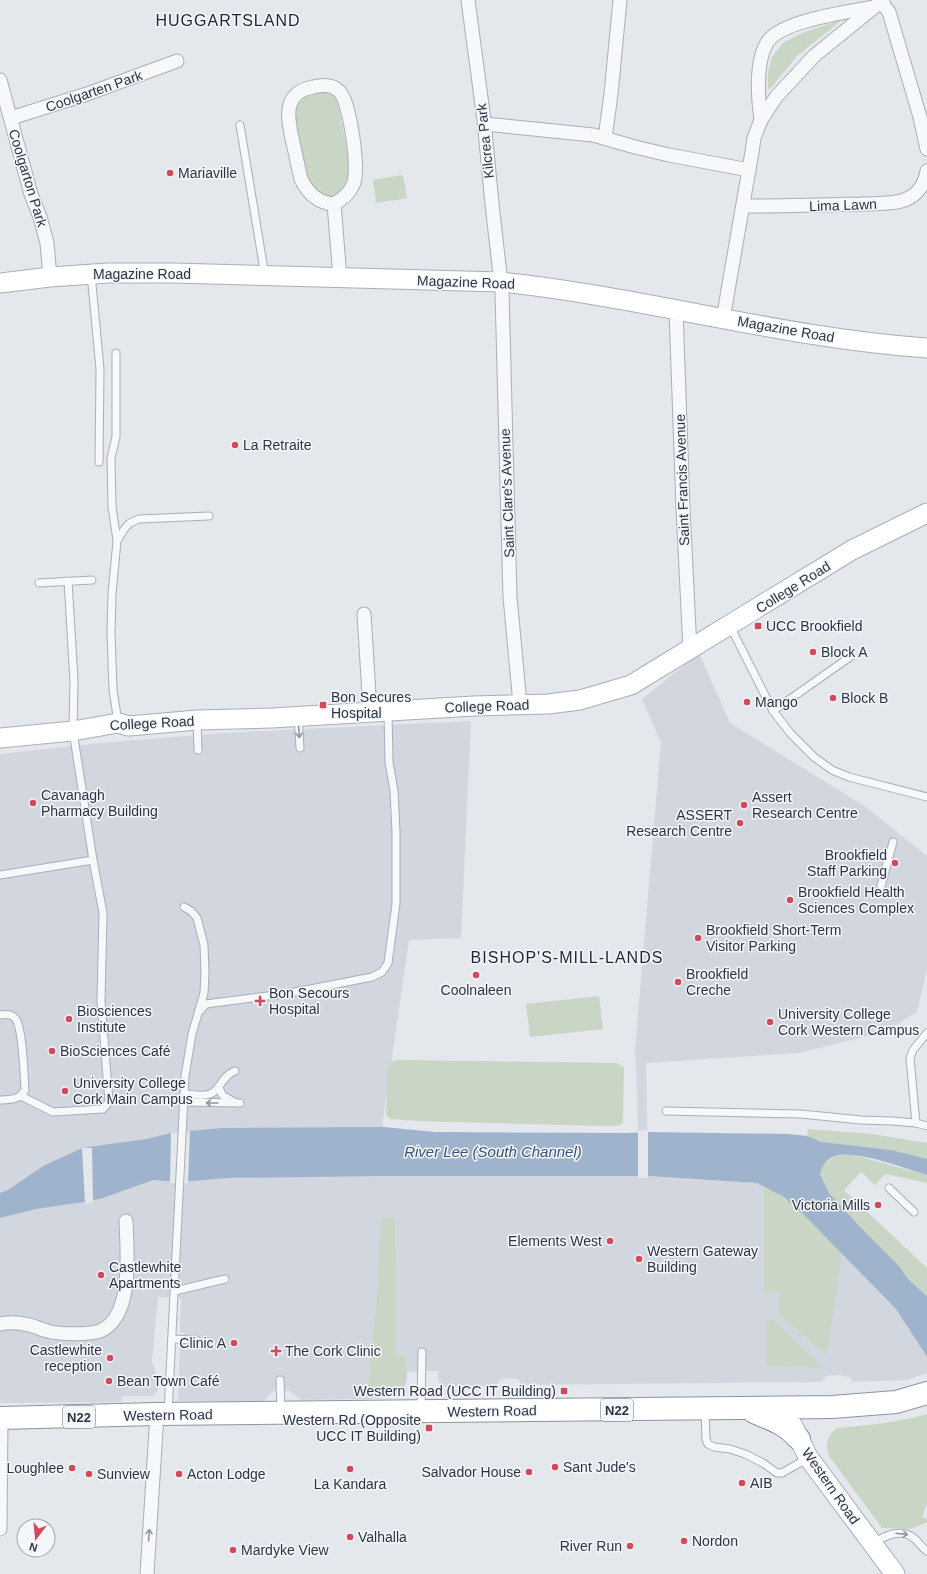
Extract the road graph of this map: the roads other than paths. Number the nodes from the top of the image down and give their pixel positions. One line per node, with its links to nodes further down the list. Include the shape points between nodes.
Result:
1 (468, 0): 8 (street, Kilcrea Park)
2 (620, 0): 10 (street, via 612,94)
3 (880, 2): 7 (street, via 804,66 772,101); 7 (street, via 815,18 783,30 770,39 761,61 758,101); 11 (street, via 889,12)
4 (176, 62): 6 (street, Coolgarten Park)
5 (0, 80): 6 (street, Coolgarton Park)
6 (11, 118): 18 (street, Coolgarton Park, via 47,243)
7 (761, 120): 12 (street, via 754,138)
8 (484, 124): 10 (street, via 580,133); 20 (street, Kilcrea Park)
9 (240, 125): 17 (lane)
10 (605, 138): 12 (street, via 635,147)
11 (927, 149)
12 (749, 170): 15 (street)
13 (927, 171): 15 (street, Lima Lawn, via 920,189 914,195 898,202 791,207)
14 (334, 204): 14 (street, via 348,194 356,176 346,103 339,91 332,87 321,85 304,88 291,102 288,119 301,179 312,196 328,204); 19 (street)
15 (743, 206): 23 (street)
16 (91, 274): 17 (main road, Magazine Road); 18 (main road, Magazine Road); 26 (lane, via 100,369)
17 (265, 276): 19 (main road, Magazine Road)
18 (50, 277): 21 (main road, Magazine Road)
19 (340, 278): 20 (main road, Magazine Road)
20 (501, 282): 22 (main road, Magazine Road); 37 (street, Saint Clare's Avenue, via 510,597)
21 (0, 283)
22 (676, 310): 23 (main road, Magazine Road); 35 (street, Saint Francis Avenue)
23 (723, 319): 24 (main road, Magazine Road, via 870,343)
24 (927, 348)
25 (116, 353): 29 (lane, via 116,437 111,458 112,507)
26 (98, 462)
27 (927, 513): 34 (main road, College Road, via 852,550)
28 (209, 516): 29 (lane, via 139,519 124,528)
29 (117, 541): 42 (lane, via 111,632 113,690)
30 (92, 580): 31 (lane)
31 (68, 581): 32 (lane); 43 (lane, via 74,681)
32 (39, 583)
33 (364, 614): 38 (street)
34 (730, 626): 35 (main road, College Road); 39 (lane)
35 (690, 650): 37 (main road, College Road, via 624,688 565,702)
36 (850, 657): 39 (lane)
37 (520, 704): 38 (main road, College Road)
38 (379, 711): 40 (main road, College Road); 53 (lane, via 394,791 396,832 396,904 388,963 382,972 372,977 290,993 206,1004)
39 (772, 711): 47 (lane, via 802,746 832,770 864,782)
40 (298, 716): 41 (main road, College Road); 45 (lane, one-way to 45)
41 (197, 720): 42 (main road, College Road, via 129,726); 46 (lane)
42 (118, 723): 43 (main road, College Road)
43 (73, 731): 44 (main road, College Road); 49 (lane)
44 (0, 738)
45 (300, 748)
46 (198, 750)
47 (927, 797)
48 (893, 842): 51 (lane)
49 (93, 860): 50 (lane); 59 (lane, via 103,913 101,1001 109,1102 103,1109 53,1112)
50 (0, 875)
51 (881, 886)
52 (184, 907): 53 (lane, via 197,918 204,945 204,993)
53 (198, 1014): 58 (lane, via 188,1054)
54 (0, 1015): 59 (lane, via 8,1014 17,1022 25,1090)
55 (927, 1033): 63 (lane, via 913,1050 910,1058)
56 (235, 1071): 57 (lane, via 226,1076)
57 (219, 1087): 58 (lane, via 209,1094); 61 (lane, one-way to 61, via 226,1098 240,1103)
58 (184, 1094): 61 (lane)
59 (21, 1096): 60 (lane)
60 (0, 1100)
61 (184, 1102): 69 (lane)
62 (666, 1111): 63 (lane, via 801,1114)
63 (916, 1123): 64 (lane)
64 (927, 1126)
65 (889, 1188): 66 (lane)
66 (914, 1212)
67 (126, 1221): 70 (street, via 125,1290 121,1308 109,1324 100,1331 91,1333 50,1332 18,1323)
68 (225, 1279): 69 (lane)
69 (175, 1291): 71 (lane)
70 (0, 1324)
71 (172, 1339): 72 (lane); 81 (lane)
72 (196, 1340)
73 (422, 1352): 80 (lane)
74 (280, 1380): 82 (lane)
75 (927, 1393): 76 (highway, N22, via 896,1402)
76 (832, 1407): 78 (highway, N22); 84 (main road, via 811,1414 803,1422 799,1430)
77 (744, 1408): 78 (highway, Western Road / N22); 79 (highway, Western Road / N22); 84 (highway, via 789,1429)
78 (784, 1408): 84 (main road, Western Road)
79 (705, 1409): 80 (highway, Western Road / N22); 84 (lane, via 708,1444 745,1454 777,1473 782,1473)
80 (421, 1412): 82 (highway, Western Road / N22)
81 (163, 1414): 82 (highway, Western Road / N22); 83 (highway, Western Road / N22); 89 (street, one-way to 81)
82 (280, 1414)
83 (0, 1418): 85 (street)
84 (803, 1448): 86 (main road, Western Road)
85 (0, 1529)
86 (873, 1544): 87 (lane, one-way to 87, via 886,1536 906,1534); 88 (main road, Western Road)
87 (927, 1551)
88 (892, 1573)
89 (147, 1574)

